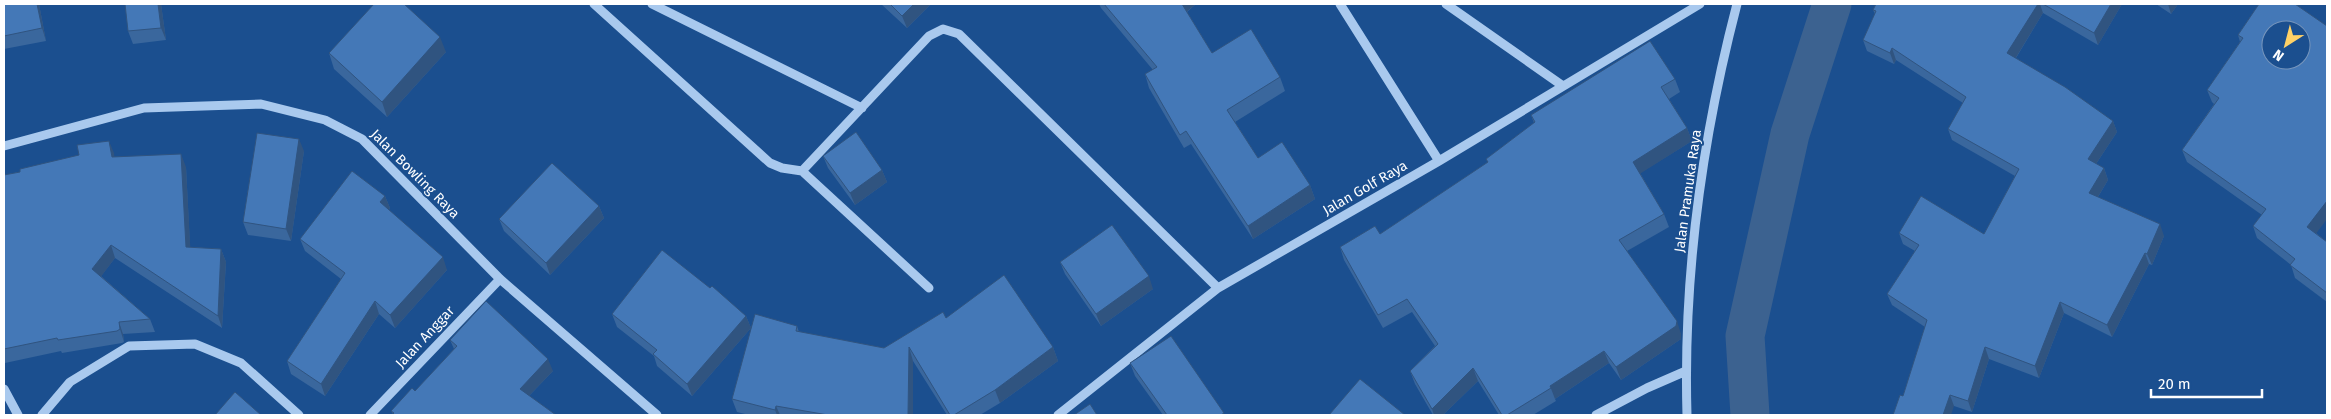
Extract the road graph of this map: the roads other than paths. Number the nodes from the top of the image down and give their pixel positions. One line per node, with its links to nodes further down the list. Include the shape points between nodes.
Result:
1 (594, 4): 11 (street, via 770,163)
2 (652, 4): 8 (street)
3 (1340, 4): 10 (street)
4 (1446, 4): 7 (street)
5 (1700, 4): 7 (street, Jalan Golf Raya)
6 (1737, 4): 15 (street, Jalan Pramuka Raya, via 1723,59 1696,206)
7 (1563, 86): 10 (street, Jalan Golf Raya)
8 (862, 108): 11 (street); 14 (street, via 929,36 943,29 959,34)
9 (4, 146): 12 (street, Jalan Bowling Raya, via 144,108 261,104 325,120 362,139)
10 (1439, 161): 14 (street, Jalan Golf Raya)
11 (802, 171): 13 (street)
12 (500, 278): 20 (street, Jalan Anggar); 21 (street, Jalan Bowling Raya)
13 (929, 288)
14 (1218, 288): 22 (street, Jalan Golf Raya)
15 (1686, 371): 23 (street); 24 (street, Jalan Pramuka Raya)
16 (4, 388): 17 (street)
17 (18, 415)
18 (42, 415): 19 (street, via 70,382 129,346 195,344 241,364)
19 (299, 415)
20 (370, 415)
21 (657, 415)
22 (1058, 415)
23 (1596, 415)
24 (1687, 415)

